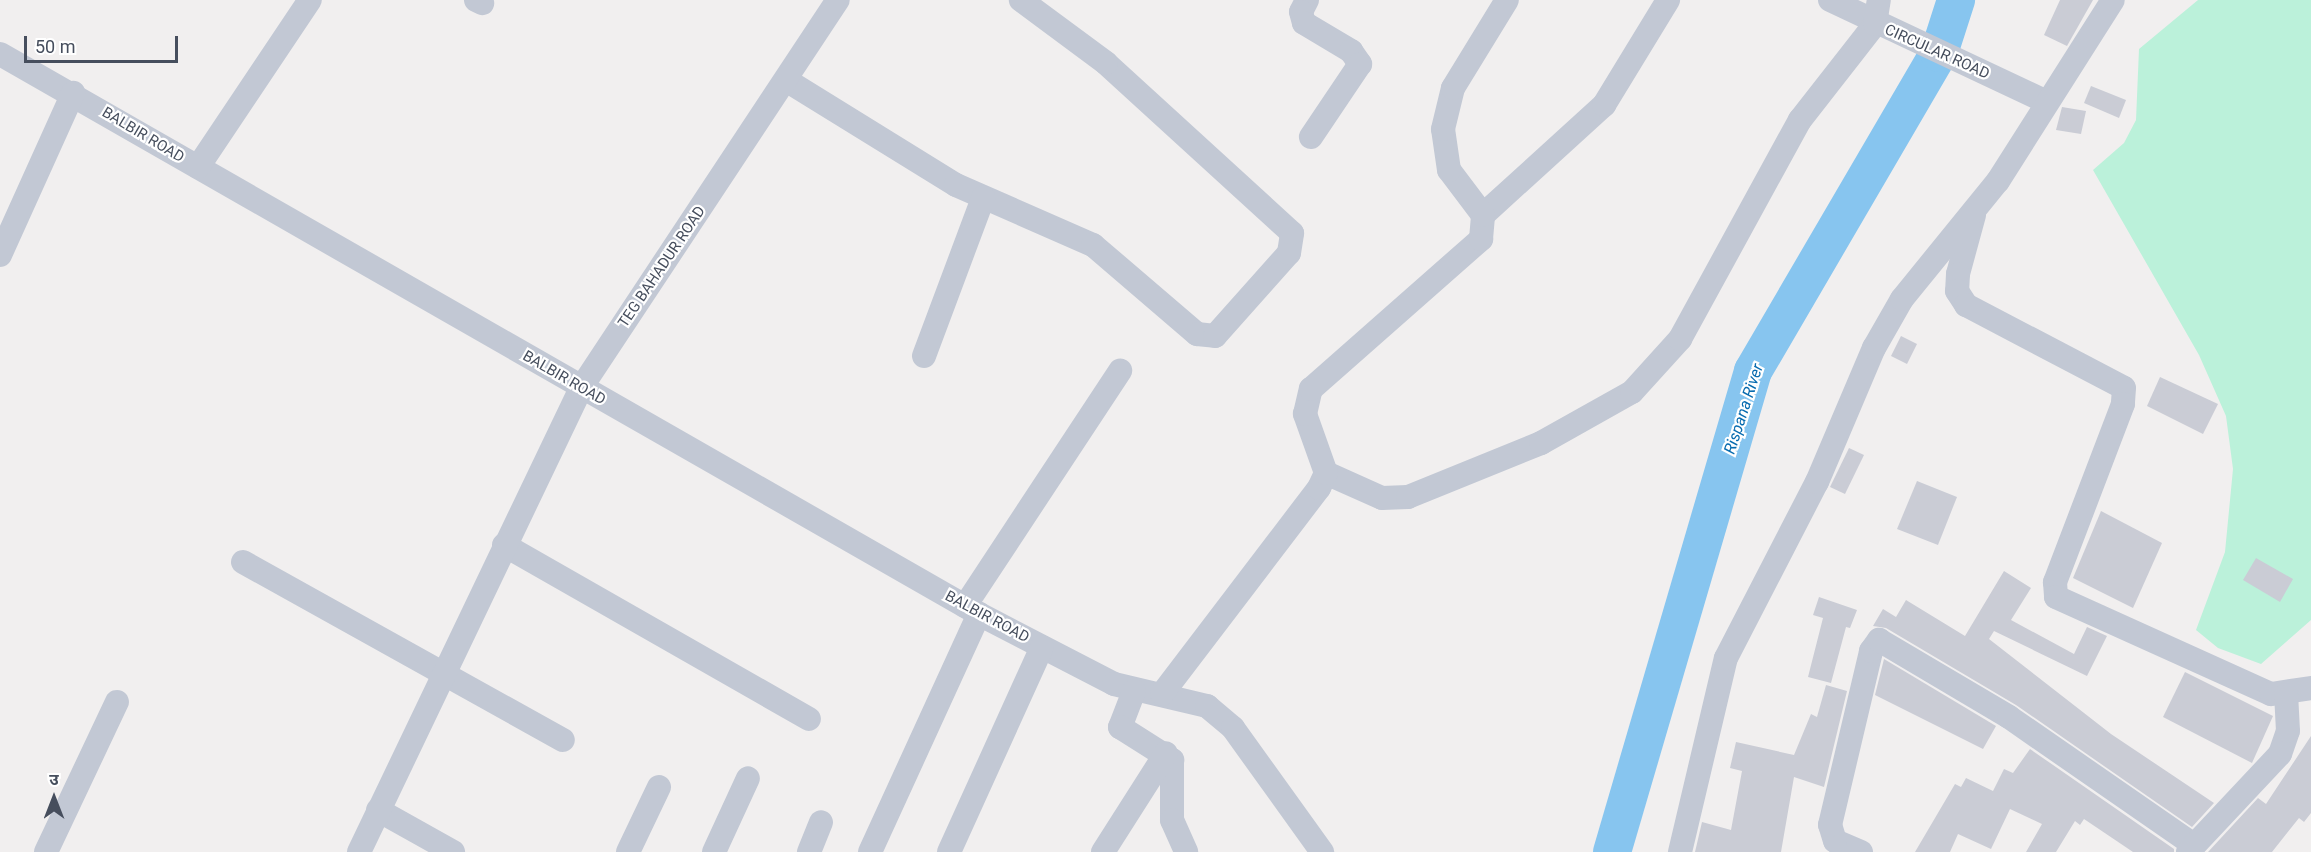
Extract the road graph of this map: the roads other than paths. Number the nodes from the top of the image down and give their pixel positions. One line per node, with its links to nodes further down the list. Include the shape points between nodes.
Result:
1 (310, 0): 16 (street)
2 (838, 0): 12 (street, TEG BAHADUR ROAD)
3 (1021, 0): 17 (street, via 1106,63 1288,225 1294,243 1225,328 1206,337 1093,245)
4 (1307, 0): 15 (street, via 1301,12 1304,23 1351,51 1360,64)
5 (1507, 0): 19 (street, via 1453,88 1443,129 1449,170)
6 (1668, 0): 19 (street, via 1604,105)
7 (1830, 0): 10 (street, CIRCULAR ROAD)
8 (1880, 0): 10 (street)
9 (2113, 0): 14 (street)
10 (1875, 24): 14 (street, CIRCULAR ROAD); 24 (street, via 1800,120 1680,339 1632,392 1541,443 1408,497 1382,498)
11 (0, 54): 13 (street, BALBIR ROAD)
12 (786, 80): 17 (street); 23 (street, TEG BAHADUR ROAD)
13 (73, 93): 16 (street, BALBIR ROAD); 20 (street)
14 (2045, 101): 18 (street, via 2011,162)
15 (1311, 137)
16 (198, 168): 23 (street, BALBIR ROAD)
17 (983, 198): 21 (street)
18 (1976, 207): 33 (street, via 1958,274 1958,291 1966,305 2124,388 2123,404 2055,582 2056,597 2271,694); 55 (street, via 1902,299 1874,348 1817,482 1726,658)
19 (1483, 215): 24 (street, via 1484,228 1473,249 1311,389 1305,414)
20 (0, 255)
21 (924, 356)
22 (1120, 371): 27 (street)
23 (582, 388): 25 (street, TEG BAHADUR ROAD); 27 (street, BALBIR ROAD)
24 (1326, 473): 32 (street)
25 (504, 545): 29 (street, TEG BAHADUR ROAD); 35 (street)
26 (243, 562): 29 (street)
27 (972, 610): 28 (street, BALBIR ROAD); 50 (street)
28 (1042, 647): 31 (street, BALBIR ROAD); 51 (street)
29 (442, 673): 36 (street); 40 (street, TEG BAHADUR ROAD)
30 (2311, 688): 33 (street)
31 (1134, 691): 32 (street, BALBIR ROAD); 37 (street, via 1120,727)
32 (1162, 694): 54 (street, BALBIR ROAD, via 1188,699 1221,715)
33 (2286, 695): 42 (street, via 2288,731 2280,754)
34 (117, 702): 44 (street)
35 (809, 719)
36 (563, 740)
37 (1166, 753): 52 (street); 53 (street, via 1174,771 1174,829)
38 (748, 778): 48 (street)
39 (659, 788): 47 (street)
40 (378, 810): 45 (street, TEG BAHADUR ROAD); 46 (street)
41 (821, 822): 49 (street)
42 (2191, 848): 43 (street, via 2009,717 1880,640 1870,651 1830,825 1835,841)
43 (1857, 851)
44 (46, 852)
45 (359, 852)
46 (453, 852)
47 (628, 852)
48 (714, 852)
49 (809, 852)
50 (870, 852)
51 (949, 852)
52 (1103, 852)
53 (1186, 852)
54 (1322, 852)
55 (1680, 852)

